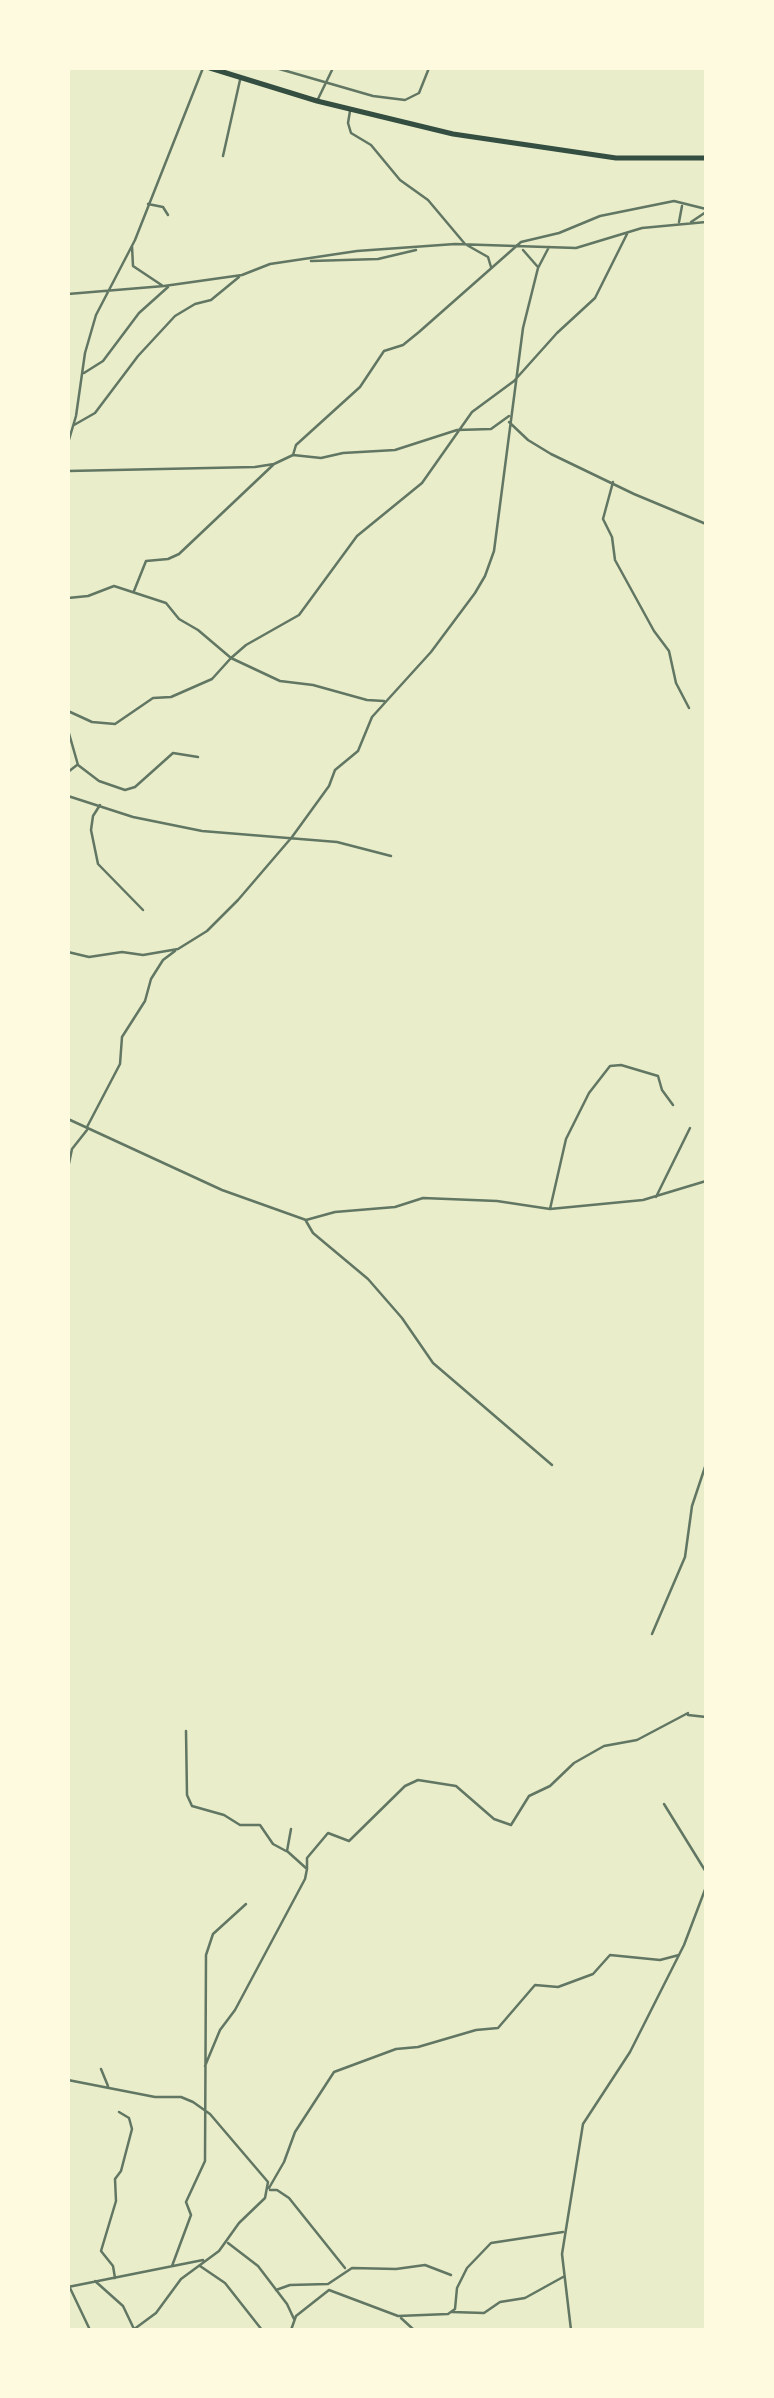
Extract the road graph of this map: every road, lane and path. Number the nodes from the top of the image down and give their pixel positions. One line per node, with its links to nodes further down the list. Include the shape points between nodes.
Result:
1 (206, 68): 5 (highway); 12 (street)
2 (276, 68): 6 (street)
3 (333, 68): 6 (street)
4 (429, 68): 6 (street, via 420,93 405,100)
5 (240, 78): 7 (highway); 9 (street)
6 (326, 82): 7 (street)
7 (318, 101): 8 (highway)
8 (350, 110): 10 (highway, via 546,150); 20 (street, via 350,133 428,200)
9 (224, 156)
10 (706, 158)
11 (682, 203): 13 (street); 17 (street); 21 (street, via 600,216)
12 (146, 204): 14 (street); 19 (street)
13 (706, 210): 15 (street)
14 (168, 215)
15 (690, 222): 16 (street); 17 (street)
16 (706, 222)
17 (678, 224): 18 (street)
18 (627, 234): 23 (street); 32 (street, via 595,298)
19 (132, 244): 28 (street, via 133,266); 29 (street)
20 (465, 244): 21 (street); 22 (street); 26 (street, via 488,257)
21 (518, 247): 23 (street); 25 (street); 26 (street)
22 (420, 248): 24 (street); 24 (street, via 378,260)
23 (549, 248): 25 (street)
24 (304, 260): 27 (street)
25 (538, 268): 32 (street)
26 (491, 269): 38 (street, via 411,339 384,351 360,387)
27 (242, 275): 28 (street); 35 (street, via 213,299 175,316 95,413)
28 (167, 286): 29 (street); 31 (street, via 102,362)
29 (110, 290): 30 (street); 31 (street, via 96,316)
30 (68, 294)
31 (83, 374): 35 (street)
32 (514, 381): 33 (street); 36 (street)
33 (510, 415): 34 (street); 36 (street, via 490,429)
34 (509, 422): 41 (street, via 551,454); 46 (street, via 489,569 430,652)
35 (72, 426): 37 (street)
36 (456, 430): 38 (street, via 395,450); 45 (street, via 422,483 357,536 302,614)
37 (68, 439)
38 (293, 455): 39 (street)
39 (274, 464): 40 (street); 43 (street, via 179,554 146,561)
40 (68, 470)
41 (612, 482): 42 (street); 47 (street, via 603,519 615,560 669,650)
42 (706, 524)
43 (133, 593): 44 (street, via 110,586); 45 (street, via 170,605)
44 (68, 598)
45 (231, 658): 46 (street, via 280,682); 48 (street, via 212,680 153,698 115,724)
46 (385, 700): 55 (street, via 358,751 335,770)
47 (689, 708)
48 (68, 711)
49 (68, 730): 51 (street)
50 (198, 757): 51 (street, via 172,754 124,790)
51 (78, 765): 52 (street)
52 (68, 772)
53 (68, 796): 54 (street)
54 (100, 805): 55 (street, via 202,832); 57 (street, via 90,830 98,864)
55 (292, 837): 56 (street); 58 (street, via 228,912)
56 (391, 856)
57 (144, 910)
58 (178, 949): 59 (street, via 89,957); 63 (street, via 151,979)
59 (68, 952)
60 (673, 1105): 67 (street, via 658,1076 610,1066 566,1139)
61 (68, 1119): 63 (street)
62 (690, 1128): 66 (street)
63 (87, 1129): 64 (street); 68 (street)
64 (68, 1168)
65 (706, 1181): 66 (street)
66 (655, 1198): 67 (street)
67 (550, 1209): 68 (street, via 423,1198)
68 (306, 1220): 70 (street, via 368,1280 432,1362)
69 (706, 1464): 71 (street, via 686,1557)
70 (552, 1465)
71 (652, 1634)
72 (706, 1717): 77 (street, via 688,1714 637,1740 604,1746 529,1796 512,1825 494,1820 456,1786 418,1780 349,1841 328,1832 306,1858)
73 (186, 1732): 76 (street, via 192,1806 237,1824 260,1825)
74 (664, 1804): 78 (street)
75 (291, 1830): 76 (street)
76 (287, 1852): 77 (street)
77 (307, 1869): 82 (street)
78 (706, 1872)
79 (706, 1887): 81 (street)
80 (246, 1904): 82 (street, via 213,1934 206,1955)
81 (679, 1954): 88 (street, via 660,1960 610,1955 593,1974 558,1987 535,1985 498,2028 396,2049 332,2073); 89 (street, via 630,2052 584,2124)
82 (204, 2068): 86 (street)
83 (101, 2069): 85 (street)
84 (68, 2080): 85 (street)
85 (108, 2087): 86 (street, via 181,2097)
86 (206, 2110): 88 (street, via 258,2167); 93 (street, via 204,2167 186,2202 191,2215)
87 (119, 2112): 97 (street, via 130,2118 132,2129 101,2250)
88 (269, 2189): 90 (street); 94 (street, via 289,2198)
89 (564, 2232): 96 (street); 101 (street, via 491,2244 466,2268)
90 (227, 2242): 91 (street); 100 (street)
91 (207, 2260): 92 (street); 93 (street)
92 (199, 2265): 105 (street); 106 (street, via 220,2277)
93 (172, 2266): 97 (street)
94 (346, 2270): 95 (street, via 425,2265); 100 (street, via 328,2284)
95 (451, 2275)
96 (564, 2276): 101 (street, via 484,2313); 109 (street)
97 (115, 2278): 98 (street)
98 (94, 2280): 99 (street); 105 (street, via 122,2306)
99 (68, 2287): 104 (street)
100 (276, 2290): 103 (street)
101 (452, 2312): 102 (street)
102 (398, 2316): 103 (street, via 330,2290); 108 (street)
103 (294, 2319): 107 (street)
104 (90, 2330)
105 (133, 2330)
106 (262, 2330)
107 (291, 2330)
108 (414, 2330)
109 (571, 2330)

